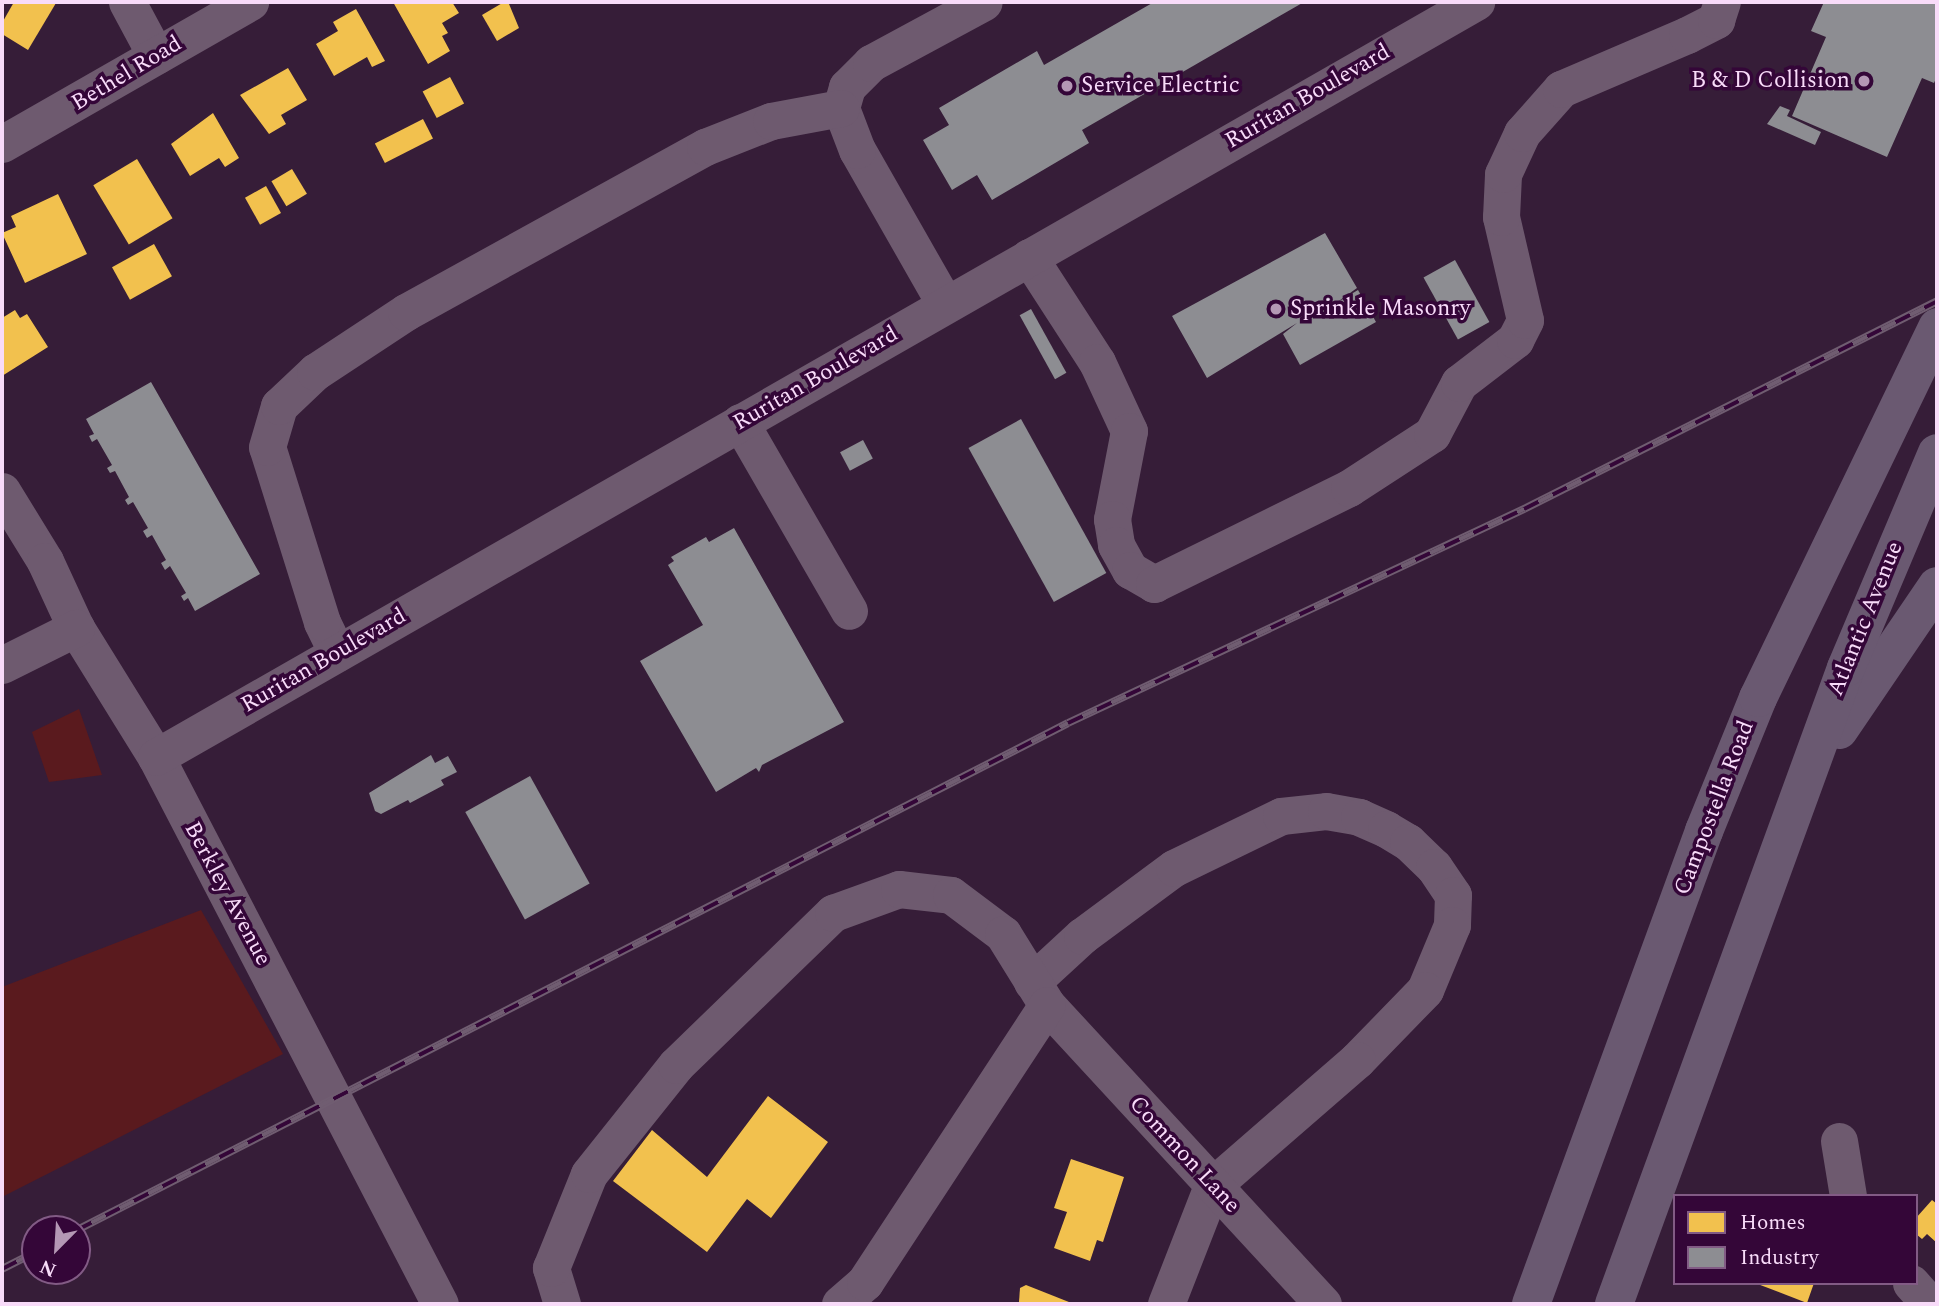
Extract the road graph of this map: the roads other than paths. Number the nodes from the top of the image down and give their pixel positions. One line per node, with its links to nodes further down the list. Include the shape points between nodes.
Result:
1 (127, 2): 7 (street)
2 (250, 2): 7 (street, Bethel Road)
3 (984, 2): 8 (street, via 871,63 847,87)
4 (1476, 2): 6 (street, Ruritan Boulevard)
5 (1722, 2): 10 (street, via 1716,20 1561,89 1522,133 1503,174 1501,217 1525,320 1515,340 1459,383 1441,409 1432,434 1349,488 1154,584 1130,570 1116,545 1112,519 1129,431 1097,362)
6 (1438, 11): 10 (street, Ruritan Boulevard)
7 (156, 56): 9 (street, Bethel Road)
8 (841, 108): 11 (street, via 857,150); 19 (street, via 771,121 693,153 406,312 315,372 279,406 267,447 322,622)
9 (2, 144)
10 (1029, 257): 11 (street, Ruritan Boulevard)
11 (946, 304): 13 (street, Ruritan Boulevard)
12 (1937, 327): 33 (main road, Campostella Road, via 1758,698 1704,831)
13 (740, 422): 17 (street); 19 (street, Ruritan Boulevard)
14 (1937, 453): 22 (main road, Atlantic Avenue, via 1879,582)
15 (2, 491): 18 (street, Berkley Avenue, via 45,561)
16 (1937, 586): 22 (main road)
17 (849, 611)
18 (76, 628): 20 (street); 21 (street, Berkley Avenue)
19 (337, 653): 21 (street, Ruritan Boulevard)
20 (2, 665)
21 (156, 757): 28 (street, Berkley Avenue)
22 (1801, 788): 34 (main road)
23 (1039, 994): 25 (street, Common Lane); 25 (street, via 1083,936 1174,868 1281,816 1326,811 1359,817 1408,842 1434,867 1453,895 1452,925 1425,990 1357,1060); 29 (street, Common Lane, via 1003,934 951,895 900,889 833,913 676,1065 589,1174 551,1268); 30 (street, via 865,1282)
24 (1839, 1141): 26 (street)
25 (1212, 1186): 31 (street); 32 (street, Common Lane)
26 (1848, 1194)
27 (1913, 1285): 35 (street)
28 (440, 1304)
29 (562, 1304)
30 (840, 1304)
31 (1166, 1304)
32 (1323, 1304)
33 (1531, 1304)
34 (1614, 1304)
35 (1930, 1304)

